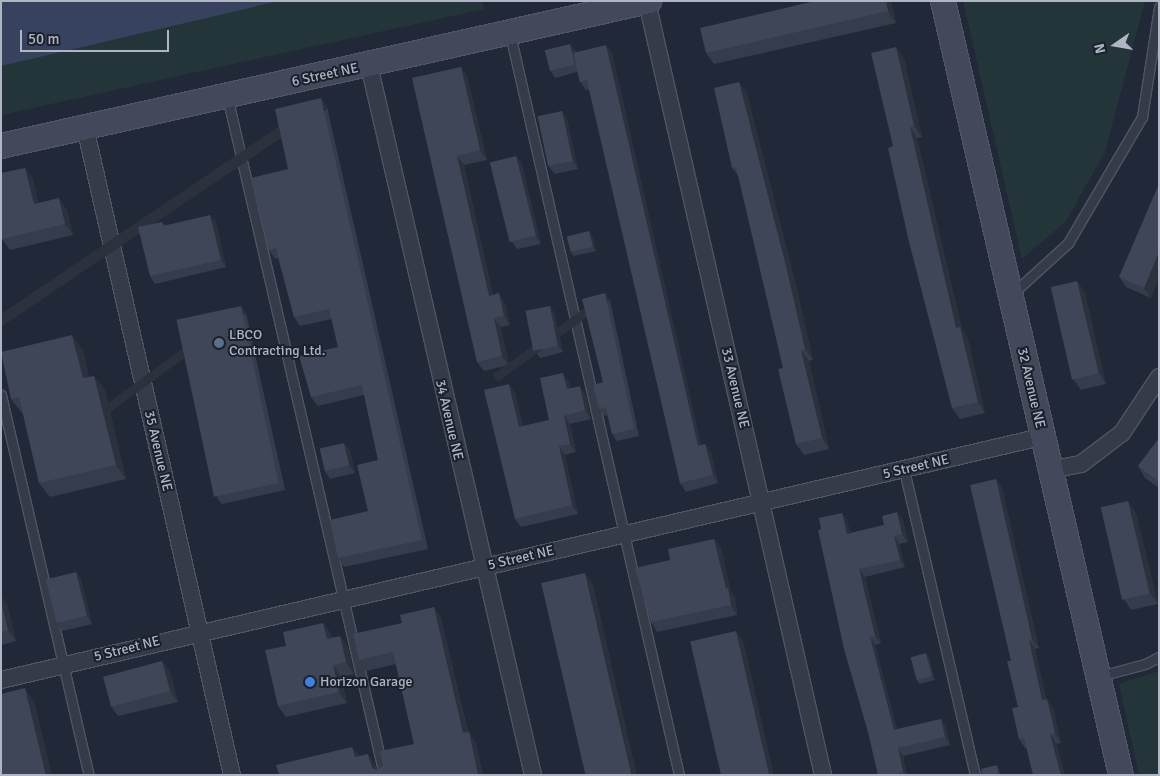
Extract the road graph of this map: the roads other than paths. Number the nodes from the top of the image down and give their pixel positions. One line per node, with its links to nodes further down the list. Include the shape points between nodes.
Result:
1 (648, 1): 4 (street, 6 Street NE); 15 (street, 33 Avenue NE)
2 (943, 1): 9 (street, 32 Avenue NE)
3 (1159, 7): 9 (lane, via 1142,117 1068,243)
4 (510, 34): 5 (street, 6 Street NE); 16 (lane)
5 (369, 65): 6 (street, 6 Street NE); 17 (street, 34 Avenue NE)
6 (227, 96): 7 (street, 6 Street NE); 18 (lane)
7 (85, 127): 8 (street, 6 Street NE); 19 (street, 35 Avenue NE)
8 (1, 146)
9 (1010, 296): 12 (street, 32 Avenue NE)
10 (1159, 377): 14 (street, via 1122,433 1081,464)
11 (1, 395): 21 (lane)
12 (1041, 436): 13 (street, 5 Street NE); 14 (street, 32 Avenue NE)
13 (904, 470): 15 (street, 5 Street NE); 30 (lane)
14 (1050, 470): 22 (street, 32 Avenue NE)
15 (761, 503): 16 (street, 5 Street NE); 29 (street, 33 Avenue NE)
16 (623, 536): 17 (street, 5 Street NE); 28 (lane)
17 (482, 567): 18 (street, 5 Street NE); 27 (street, 34 Avenue NE)
18 (344, 600): 19 (street, 5 Street NE); 26 (lane)
19 (199, 631): 21 (street, 5 Street NE); 25 (street, 35 Avenue NE)
20 (1159, 656): 22 (lane, via 1145,664)
21 (64, 665): 23 (street, 5 Street NE); 24 (lane)
22 (1098, 676): 31 (street, 32 Avenue NE)
23 (1, 680)
24 (89, 775)
25 (232, 775)
26 (384, 775)
27 (533, 775)
28 (679, 775)
29 (823, 775)
30 (975, 775)
31 (1121, 775)

